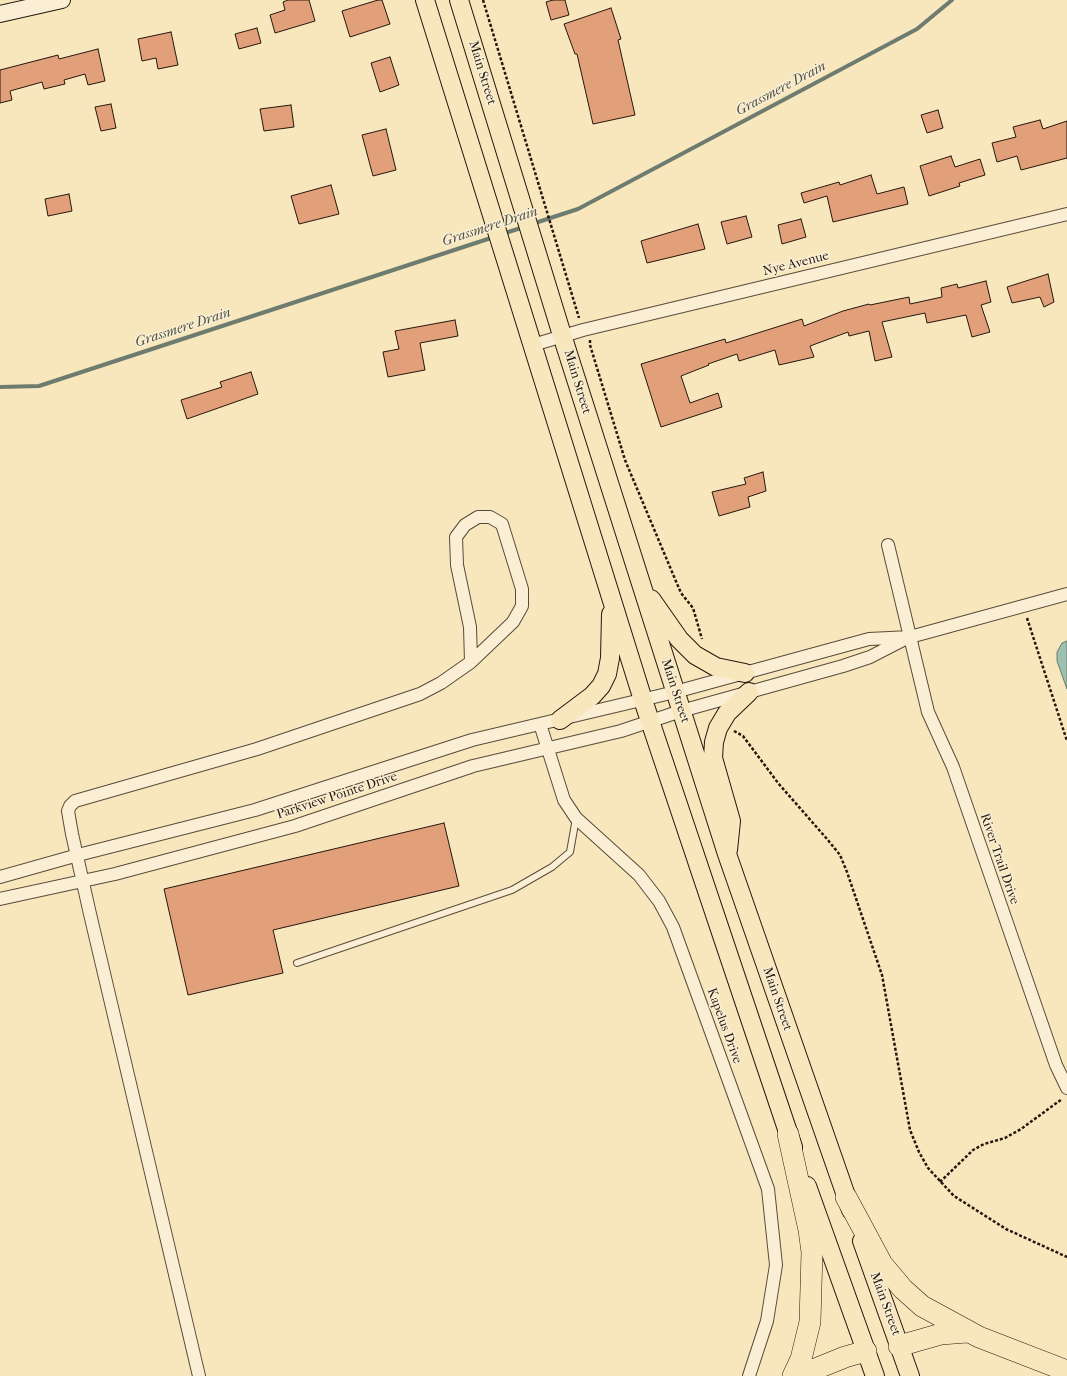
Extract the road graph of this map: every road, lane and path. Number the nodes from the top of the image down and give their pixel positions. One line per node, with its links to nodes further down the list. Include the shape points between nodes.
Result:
1 (62, 0): 5 (street)
2 (425, 0): 9 (main road)
3 (460, 0): 8 (main road, Main Street)
4 (483, 0): 7 (path)
5 (0, 14)
6 (1067, 214): 7 (street, Nye Avenue)
7 (583, 330): 8 (street, Nye Avenue); 16 (path, via 591,340 590,345 625,460 675,579 693,608 703,643)
8 (562, 335): 9 (street, Nye Avenue); 11 (main road, Main Street)
9 (533, 345): 13 (main road)
10 (888, 545): 15 (street, River Trail Drive)
11 (641, 585): 16 (main road, via 679,639); 19 (main road, Main Street)
12 (1067, 594): 14 (street)
13 (612, 599): 21 (main road); 23 (main road, via 607,674 592,696)
14 (1023, 606): 15 (street); 27 (path)
15 (910, 637): 18 (street, via 869,639); 20 (street, via 870,657); 36 (street, River Trail Drive, via 928,712 953,767 1056,1065)
16 (695, 655): 18 (main road, via 716,667)
17 (471, 662): 17 (street, via 513,622 522,606 522,589 502,524 490,517 478,517 466,525 456,537 457,565 470,627); 31 (street, via 420,694 257,749 75,802 68,811)
18 (745, 673): 19 (street)
19 (675, 692): 21 (street, Parkview Pointe Drive); 22 (main road, Main Street)
20 (749, 692): 22 (street); 26 (main road, via 727,713)
21 (643, 700): 23 (street, Parkview Pointe Drive); 24 (main road)
22 (681, 711): 24 (street, Parkview Pointe Drive); 30 (main road, Main Street)
23 (560, 720): 25 (street, Parkview Pointe Drive)
24 (650, 721): 28 (street, Parkview Pointe Drive); 38 (main road)
25 (540, 724): 28 (street, Kapelus Drive); 31 (street, Parkview Pointe Drive, via 472,740 255,810)
26 (718, 728): 30 (main road, via 713,758 732,821); 39 (path, via 728,732 735,731 744,736 778,783 840,855 882,975 910,1130 918,1152)
27 (1067, 741)
28 (547, 749): 29 (street, Kapelus Drive, via 564,800); 33 (street, Parkview Pointe Drive, via 473,766 295,826)
29 (576, 818): 35 (lane, via 570,852 552,868 512,890); 48 (street, Kapelus Drive, via 639,875 659,901 673,927 768,1189 776,1265 767,1321)
30 (727, 854): 40 (main road, Main Street)
31 (78, 855): 32 (street, Parkview Pointe Drive); 33 (street)
32 (0, 877)
33 (84, 881): 34 (street, Parkview Pointe Drive); 47 (street)
34 (0, 898)
35 (297, 963)
36 (1067, 1088)
37 (1067, 1096): 39 (path, via 1021,1129 973,1150)
38 (788, 1134): 44 (main road); 46 (highway, via 812,1252 810,1322)
39 (940, 1182): 41 (path, via 954,1196 1006,1229)
40 (846, 1197): 42 (highway, via 882,1264 903,1289 922,1306); 43 (main road, Main Street)
41 (1067, 1257)
42 (967, 1332): 43 (highway, via 941,1334); 45 (highway)
43 (900, 1346): 50 (main road, Main Street)
44 (866, 1351): 46 (highway); 49 (main road)
45 (1067, 1371)
46 (798, 1375)
47 (199, 1376)
48 (749, 1376)
49 (875, 1376)
50 (910, 1376)

